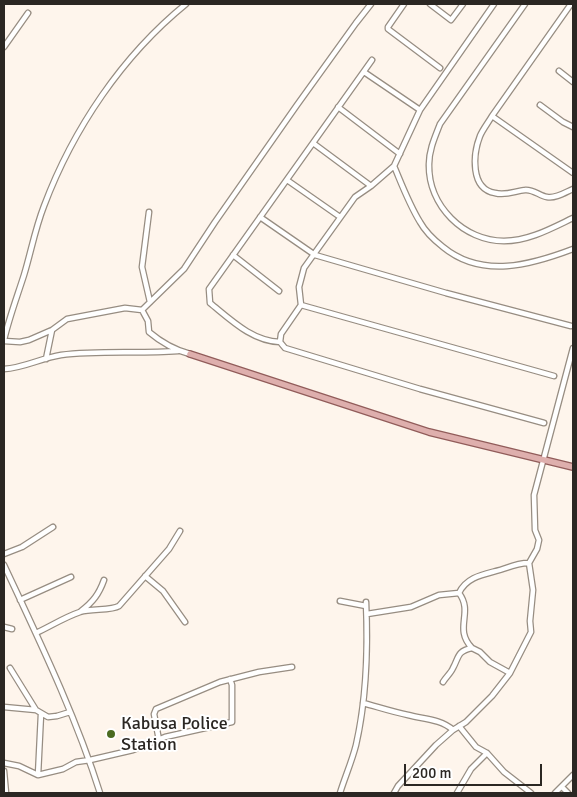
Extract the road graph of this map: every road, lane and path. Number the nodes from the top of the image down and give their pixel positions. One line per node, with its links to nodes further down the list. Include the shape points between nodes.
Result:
1 (186, 4): 41 (street, via 148,40 104,93 65,159 43,208)
2 (372, 4): 36 (street, via 297,105 184,269)
3 (404, 4): 12 (street, via 388,30)
4 (430, 4): 5 (street, via 452,20)
5 (462, 4)
6 (494, 4): 18 (street)
7 (525, 4): 31 (street, via 440,124 429,157 431,183 448,217 486,239 525,238)
8 (571, 4): 19 (street)
9 (28, 13): 10 (street)
10 (4, 47)
11 (372, 60): 14 (street)
12 (440, 68)
13 (559, 71): 15 (street)
14 (364, 72): 17 (street); 18 (street)
15 (573, 82)
16 (540, 105): 20 (street)
17 (338, 107): 21 (street); 22 (street)
18 (420, 110): 22 (street)
19 (492, 116): 24 (street); 27 (street, via 480,135 475,160 478,178 487,190 506,194 526,190 551,198)
20 (573, 127)
21 (313, 143): 25 (street); 26 (street)
22 (400, 154): 23 (street)
23 (394, 166): 26 (street); 32 (street, via 420,223 438,243 459,258 488,266 516,266)
24 (573, 173)
25 (288, 180): 29 (street); 30 (street)
26 (371, 186): 30 (street, via 354,197)
27 (573, 189)
28 (149, 212): 36 (street, via 142,267)
29 (260, 217): 33 (street); 34 (street)
30 (340, 217): 34 (street)
31 (573, 218)
32 (573, 249)
33 (233, 255): 35 (street); 43 (street, via 209,289 210,303 256,337)
34 (315, 255): 37 (street, via 301,277); 39 (street)
35 (279, 291)
36 (150, 302): 38 (street)
37 (301, 305): 43 (street, via 281,334); 49 (street)
38 (142, 310): 40 (street, via 125,308 67,319); 45 (street, via 149,332)
39 (571, 326)
40 (52, 330): 42 (street, via 20,342); 47 (street)
41 (5, 331): 42 (street)
42 (4, 341)
43 (280, 342): 50 (street, via 285,348)
44 (573, 348): 51 (street)
45 (178, 351): 46 (street); 47 (street, via 60,355)
46 (190, 354): 51 (main road, via 429,432)
47 (46, 359): 48 (street)
48 (4, 370)
49 (554, 376)
50 (544, 423)
51 (544, 461): 52 (main road); 56 (street, via 534,498 539,545)
52 (573, 467)
53 (53, 527): 55 (street)
54 (180, 531): 58 (street)
55 (4, 554)
56 (529, 563): 61 (street, via 478,576); 73 (street, via 533,584 531,632)
57 (4, 565): 62 (street)
58 (145, 576): 64 (street, via 116,608); 66 (street, via 163,591)
59 (71, 578): 62 (street)
60 (104, 580): 64 (street, via 99,594)
61 (459, 593): 65 (street, via 439,595 411,607); 70 (street, via 465,604 463,635)
62 (20, 600): 69 (street)
63 (340, 601): 65 (street, via 366,604)
64 (80, 612): 69 (street)
65 (367, 614): 76 (street)
66 (185, 622)
67 (4, 627): 68 (street)
68 (12, 629)
69 (36, 633): 79 (street)
70 (472, 648): 73 (street); 75 (street, via 458,655 453,670)
71 (292, 667): 74 (street)
72 (10, 668): 78 (street)
73 (510, 673): 81 (street, via 492,696)
74 (230, 679): 83 (street, via 156,709); 83 (street, via 232,722)
75 (443, 682)
76 (362, 703): 82 (street, via 433,720); 93 (street, via 355,746)
77 (4, 707): 78 (street)
78 (36, 710): 80 (street)
79 (70, 712): 80 (street, via 57,716); 85 (street)
80 (41, 714): 89 (street)
81 (459, 726): 82 (street); 84 (street, via 473,744)
82 (452, 730): 94 (street)
83 (159, 740): 85 (street)
84 (487, 753): 95 (street, via 471,769); 96 (street, via 504,772)
85 (90, 760): 89 (street); 92 (street)
86 (4, 763): 89 (street)
87 (4, 771): 91 (street)
88 (573, 774): 90 (street)
89 (38, 775)
90 (562, 787): 97 (street); 98 (street)
91 (6, 793)
92 (100, 793)
93 (340, 793)
94 (394, 793)
95 (457, 793)
96 (531, 793)
97 (555, 793)
98 (568, 793)

